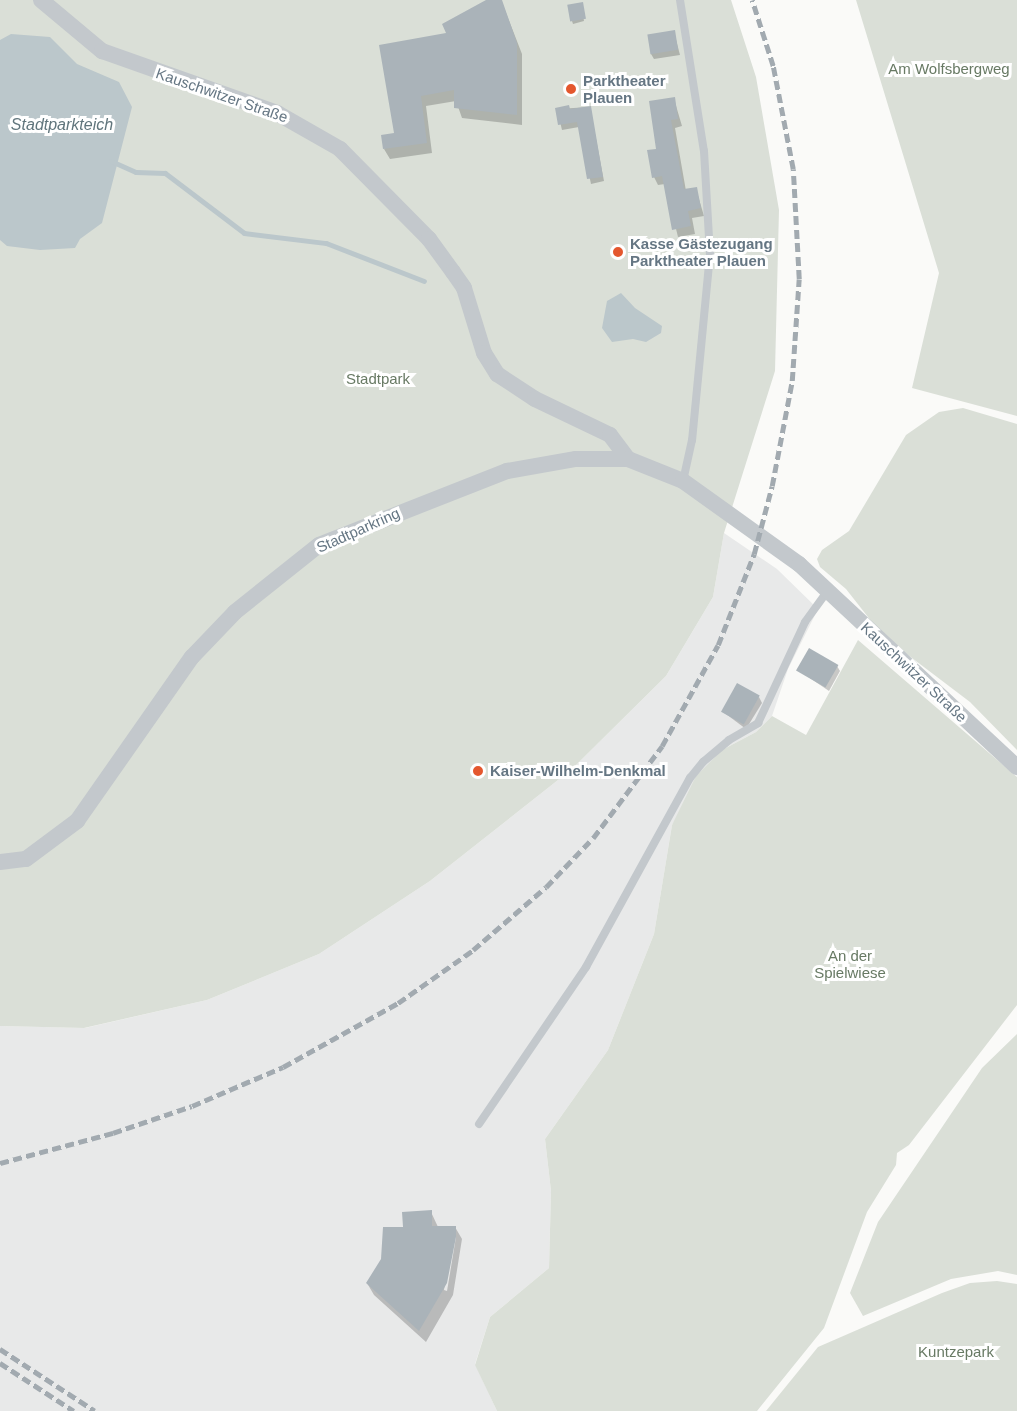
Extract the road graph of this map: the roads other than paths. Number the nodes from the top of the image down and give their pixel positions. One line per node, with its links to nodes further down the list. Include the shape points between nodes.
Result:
1 (41, 0): 3 (street, Kauschwitzer Straße, via 102,51 277,113 340,149 422,231 453,272 464,288 484,352 497,374 535,399 610,435)
2 (680, 0): 4 (lane, via 704,152 710,254 693,428)
3 (628, 459): 4 (street, Stadtparkring); 8 (street, Stadtparkring, via 576,459 507,471 319,545 235,612 192,657 77,820 26,859)
4 (682, 481): 5 (street, Stadtparkring)
5 (812, 576): 6 (street, Kauschwitzer Straße)
6 (827, 592): 7 (street, Kauschwitzer Straße); 9 (lane, via 805,622 758,723 729,740 690,778 586,967)
7 (1017, 767)
8 (0, 862)
9 (479, 1124)

